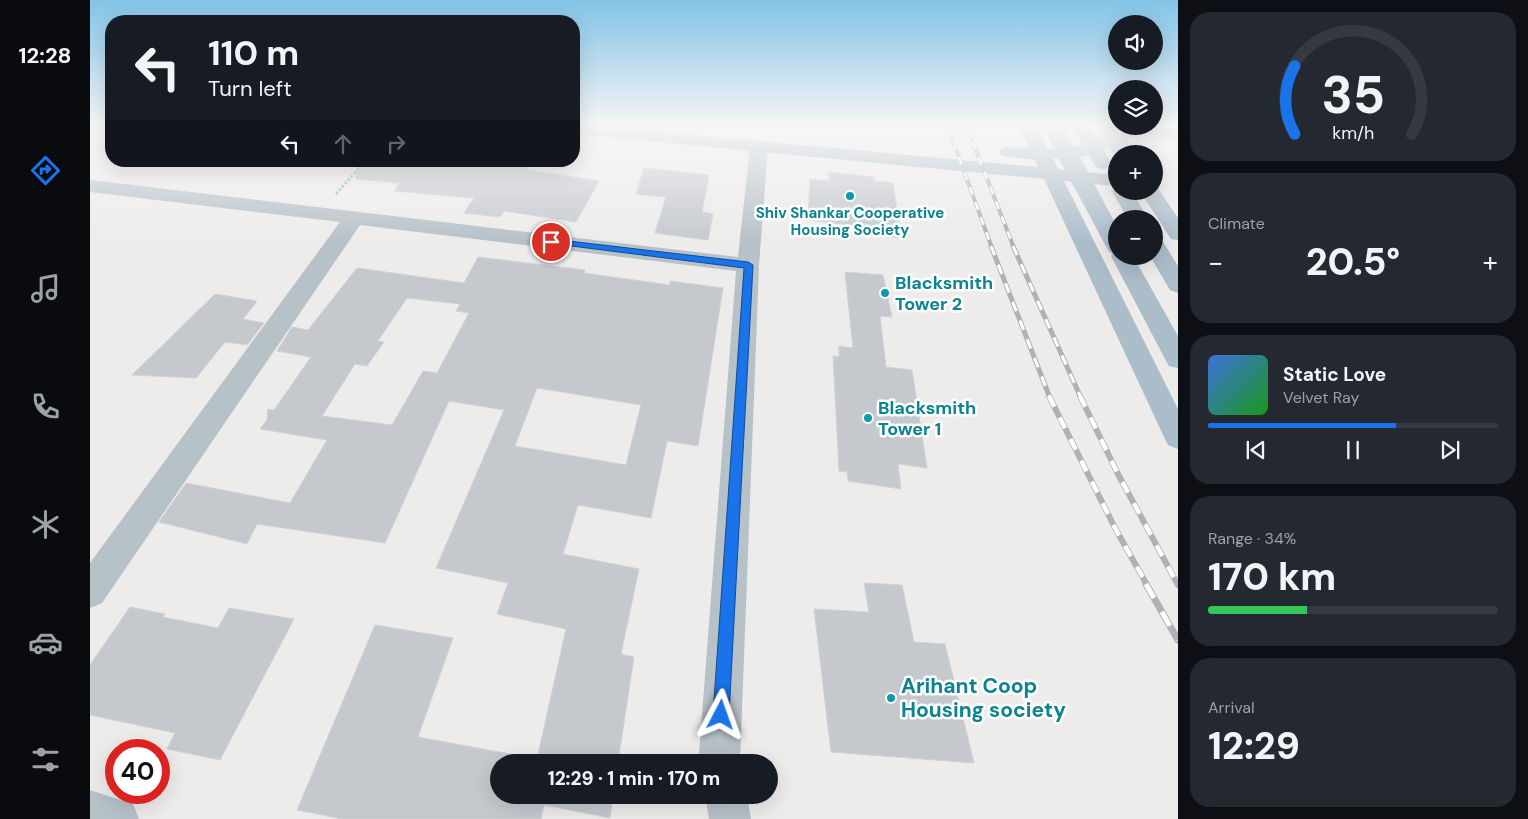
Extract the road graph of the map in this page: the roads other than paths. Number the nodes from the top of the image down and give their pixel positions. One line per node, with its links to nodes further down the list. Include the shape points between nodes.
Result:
1 (757, 165): 11 (street)
2 (1046, 165): 4 (main road); 15 (main road)
3 (1073, 165): 8 (main road, bridge)
4 (1108, 182)
5 (90, 186): 7 (street)
6 (1156, 200): 9 (main road)
7 (354, 218): 11 (street); 16 (street)
8 (1108, 230)
9 (1178, 234)
10 (1163, 260): 13 (main road)
11 (748, 265): 17 (street)
12 (1127, 265): 14 (main road)
13 (1178, 285)
14 (1178, 359)
15 (1178, 437)
16 (90, 591)
17 (719, 754)
18 (728, 804): 21 (street)
19 (90, 811): 20 (street)
20 (118, 819)
21 (730, 819)

